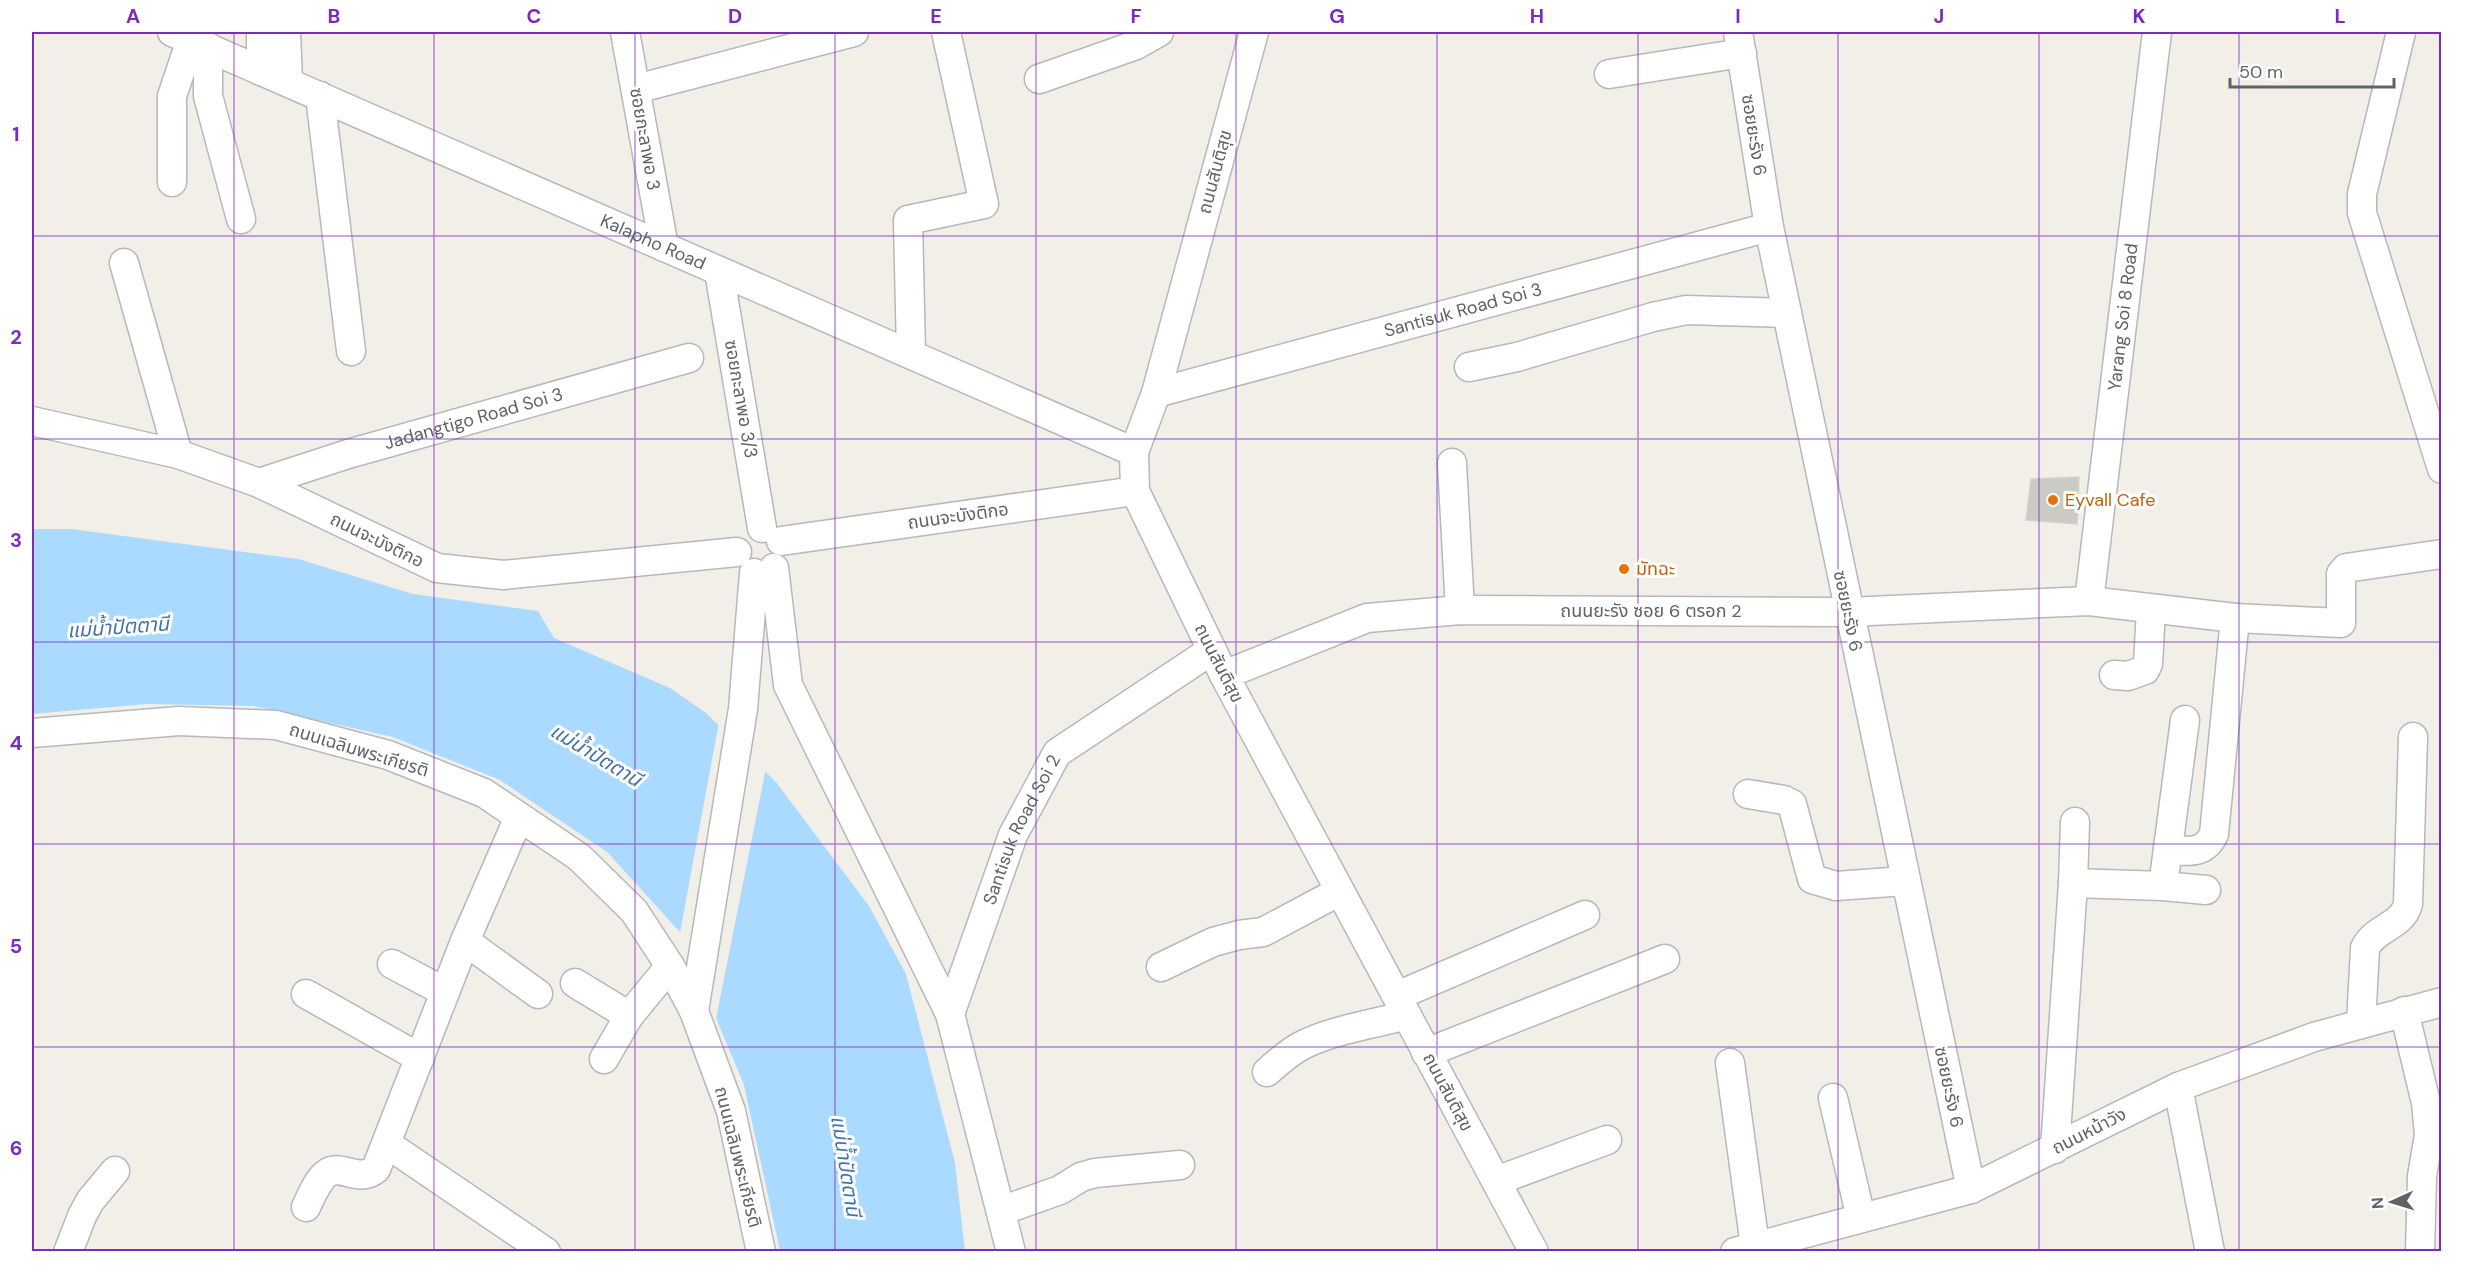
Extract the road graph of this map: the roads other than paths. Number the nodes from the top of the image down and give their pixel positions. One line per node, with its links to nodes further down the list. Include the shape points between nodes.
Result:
1 (261, 32): 12 (street)
2 (286, 32): 15 (street)
3 (626, 32): 16 (street, ซอยกะลาพอ 3)
4 (854, 32): 16 (street)
5 (946, 32): 26 (street, via 984,204 908,220)
6 (1159, 32): 14 (street, via 1136,45)
7 (1254, 32): 29 (street, ถนนสันติสุข)
8 (2157, 32): 39 (street, Yarang Soi 8 Road)
9 (2401, 32): 34 (street, via 2362,194 2362,213)
10 (190, 39): 12 (street, Kalapho Road); 18 (street, via 172,96); 19 (street)
11 (1740, 42): 13 (street); 20 (street, ซอยยะรัง 6)
12 (261, 71): 15 (street, Kalapho Road)
13 (1609, 74)
14 (1040, 80)
15 (288, 82): 17 (street, Kalapho Road)
16 (636, 89): 21 (street, ซอยกะลาพอ 3)
17 (320, 96): 21 (street, Kalapho Road); 25 (street)
18 (172, 182)
19 (241, 219)
20 (1769, 227): 24 (street, ซอยยะรัง 6); 29 (street, Santisuk Road Soi 3)
21 (664, 247): 23 (street, Kalapho Road)
22 (124, 263): 32 (street)
23 (719, 271): 26 (street, Kalapho Road); 37 (street, ซอยกะลาพอ 3/3)
24 (1787, 313): 28 (street, via 1686,310); 42 (street, ซอยยะรัง 6)
25 (351, 351)
26 (911, 354): 31 (street, Kalapho Road)
27 (689, 358): 35 (street, Jadangtigo Road Soi 3)
28 (1469, 367)
29 (1156, 393): 31 (street, ถนนสันติสุข)
30 (32, 421): 32 (street, ถนนจะบังติกอ)
31 (1134, 452): 36 (street, ถนนสันติสุข)
32 (178, 454): 35 (street, ถนนจะบังติกอ)
33 (1452, 463): 41 (street)
34 (2442, 469)
35 (259, 483): 37 (street, ถนนจะบังติกอ, via 437,568 503,575)
36 (1135, 491): 37 (street, ถนนจะบังติกอ); 44 (street, ถนนสันติสุข)
37 (762, 552): 47 (street); 48 (street)
38 (2442, 554): 43 (street, ถนนยะรัง ซอย 6 ตรอก 2, via 2346,568 2341,574 2341,623)
39 (2089, 601): 40 (street, ถนนยะรัง ซอย 6 ตรอก 2); 42 (street, ถนนยะรัง ซอย 6 ตรอก 2)
40 (2151, 609): 43 (street, ถนนยะรัง ซอย 6 ตรอก 2); 46 (street, via 2145,670 2128,676)
41 (1460, 610): 42 (street, ถนนยะรัง ซอย 6 ตรอก 2); 45 (street, ถนนยะรัง ซอย 6 ตรอก 2, via 1367,618)
42 (1848, 612): 56 (street, ซอยยะรัง 6)
43 (2235, 618): 55 (street, via 2214,834 2200,850)
44 (1212, 650): 45 (street, ถนนสันติสุข); 75 (street, Santisuk Road Soi 2, via 1057,753 1013,835)
45 (1224, 675): 60 (street, ถนนสันติสุข)
46 (2114, 675)
47 (747, 680): 48 (street); 71 (street)
48 (788, 685): 75 (street)
49 (2185, 720): 55 (street)
50 (32, 733): 53 (street, ถนนเฉลิมพระเกียรติ, via 178,721 276,724 388,755 484,793)
51 (2413, 737): 77 (street, via 2408,904 2398,921 2370,938 2365,948)
52 (1748, 794): 56 (street, via 1792,804 1812,879 1836,886)
53 (519, 817): 62 (street); 65 (street, ถนนเฉลิมพระเกียรติ, via 579,857 634,911)
54 (2075, 822): 57 (street)
55 (2168, 850): 58 (street)
56 (1905, 881): 91 (street, ซอยยะรัง 6)
57 (2073, 883): 58 (street); 87 (street)
58 (2163, 886): 59 (street)
59 (2206, 890)
60 (1340, 891): 66 (street, via 1263,932 1213,942); 73 (street, ถนนสันติสุข)
61 (1585, 915): 73 (street)
62 (465, 941): 68 (street); 70 (street)
63 (1665, 959): 78 (street)
64 (392, 964): 68 (street)
65 (670, 966): 71 (street, ถนนเฉลิมพระเกียรติ); 76 (street)
66 (1161, 967)
67 (575, 983): 76 (street)
68 (446, 992): 79 (street)
69 (306, 994): 79 (street)
70 (538, 994)
71 (697, 1001): 98 (street, ถนนเฉลิมพระเกียรติ, via 730,1111)
72 (2442, 1002): 74 (street, ถนนหน้าวัง)
73 (1402, 1006): 78 (street, ถนนสันติสุข); 82 (street, via 1311,1042 1285,1056)
74 (2404, 1011): 77 (street, ถนนหน้าวัง); 102 (street, via 2426,1103 2429,1135 2422,1176)
75 (950, 1014): 93 (street)
76 (629, 1016): 80 (street)
77 (2361, 1023): 83 (street, ถนนหน้าวัง)
78 (1426, 1053): 90 (street, ถนนสันติสุข)
79 (420, 1058): 86 (street)
80 (604, 1059)
81 (1730, 1063): 95 (street)
82 (1267, 1072)
83 (2178, 1087): 87 (street, ถนนหน้าวัง); 101 (street)
84 (1833, 1098): 94 (street)
85 (1607, 1140): 90 (street)
86 (387, 1144): 92 (street, via 371,1173 326,1173); 97 (street)
87 (2055, 1149): 91 (street, ถนนหน้าวัง)
88 (1180, 1165): 93 (street, via 1095,1173)
89 (115, 1171): 96 (street, via 90,1201)
90 (1496, 1181): 100 (street, ถนนสันติสุข)
91 (1971, 1189): 94 (street, ถนนหน้าวัง)
92 (306, 1207)
93 (1001, 1211): 99 (street)
94 (1861, 1218): 95 (street, ถนนหน้าวัง)
95 (1745, 1249)
96 (68, 1251)
97 (546, 1251)
98 (760, 1251)
99 (1011, 1251)
100 (1534, 1251)
101 (2210, 1251)
102 (2420, 1251)

